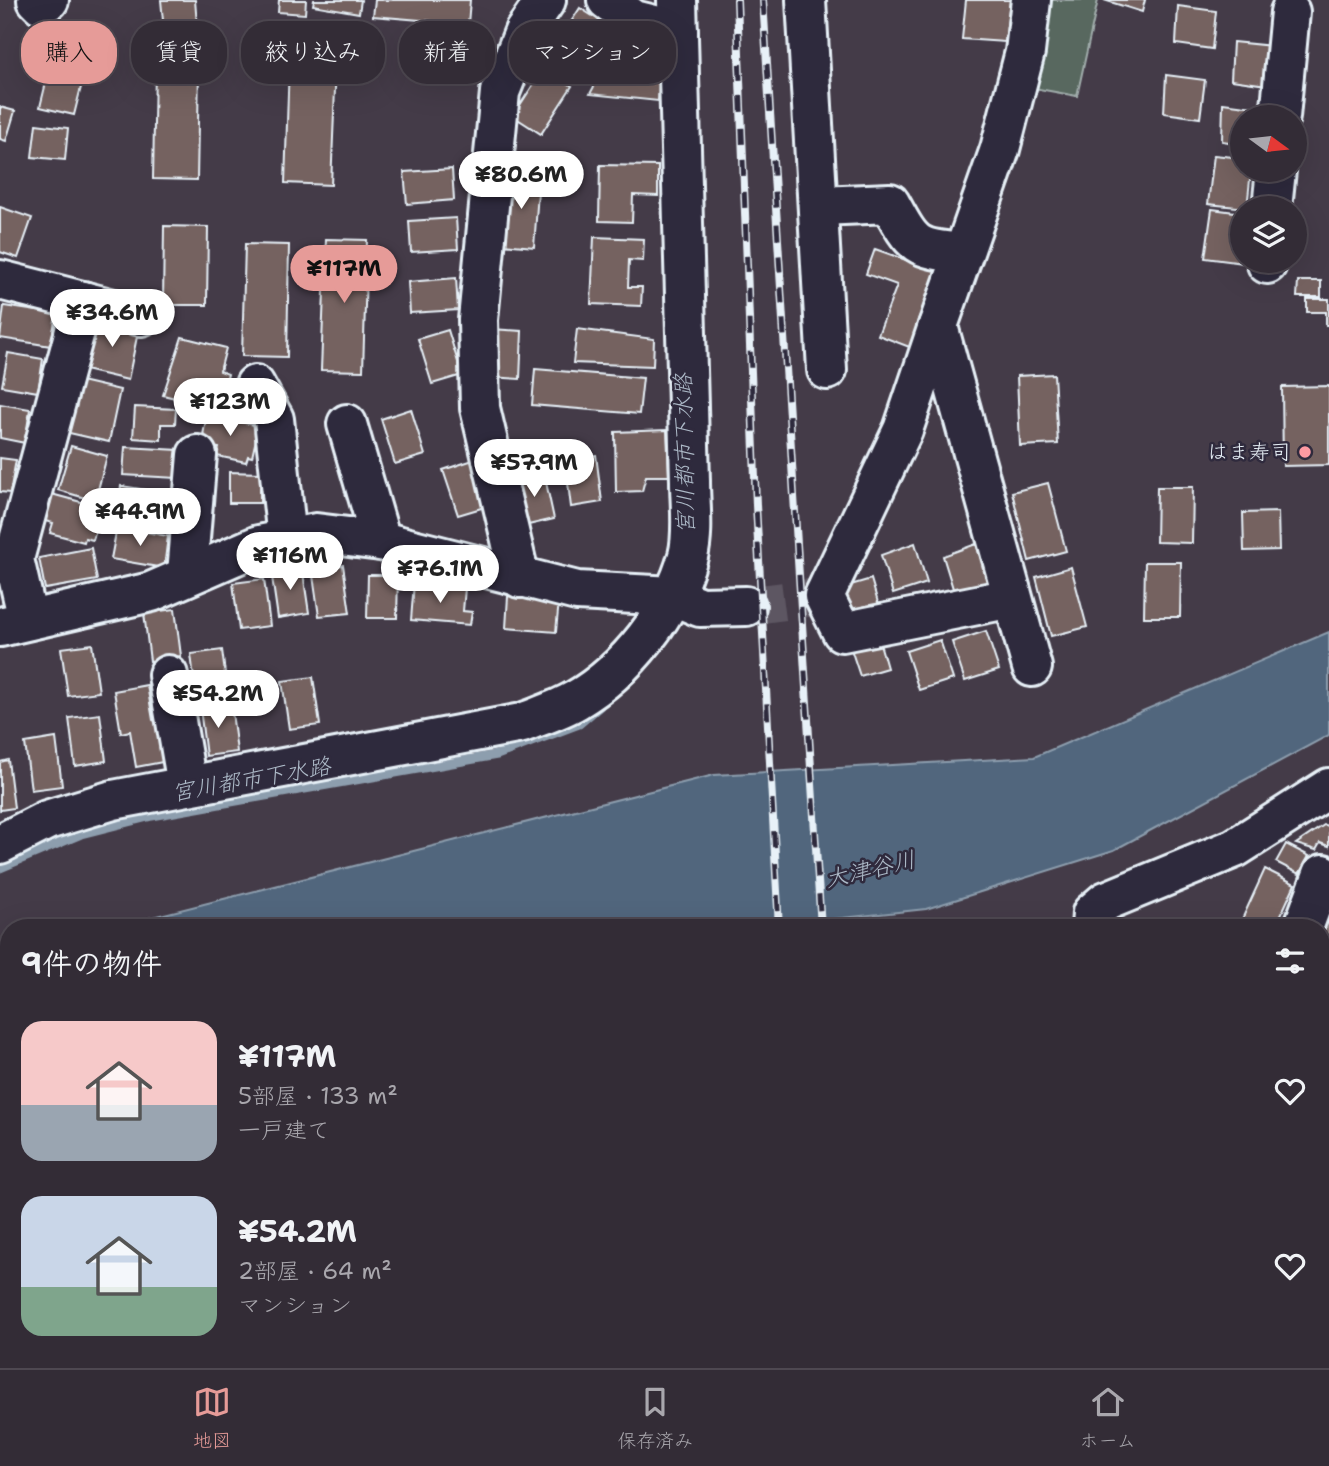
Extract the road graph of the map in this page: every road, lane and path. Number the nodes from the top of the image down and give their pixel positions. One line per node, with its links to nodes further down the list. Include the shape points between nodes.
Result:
1 (37, 0): 2 (street, via 41,4)
2 (49, 0)
3 (546, 0): 23 (street, via 524,32 499,92 478,320 480,408)
4 (607, 0): 8 (street, via 634,20)
5 (806, 0): 10 (street)
6 (1031, 0): 11 (street, via 1025,52 1000,149)
7 (1290, 12): 9 (street)
8 (677, 16): 24 (street, via 690,481 689,553)
9 (1281, 105)
10 (820, 206): 11 (street, via 890,203 906,233 924,249); 16 (street)
11 (963, 253): 15 (street)
12 (0, 280): 13 (street)
13 (83, 300): 14 (street); 27 (street, via 13,558)
14 (141, 316)
15 (938, 326): 25 (street); 25 (street, via 903,430 824,596 842,632)
16 (827, 370)
17 (255, 385): 20 (street, via 274,419)
18 (347, 424): 21 (street)
19 (197, 455): 22 (street)
20 (287, 539): 21 (street, via 316,533); 22 (street, via 259,545)
21 (381, 541): 23 (street)
22 (187, 574): 27 (street, via 151,592)
23 (520, 578): 24 (street, via 577,591)
24 (674, 596): 26 (street, via 700,607); 30 (street, via 640,643 609,675 576,700 522,723)
25 (1012, 598): 28 (street)
26 (746, 606)
27 (14, 624)
28 (1032, 667)
29 (168, 675): 30 (street)
30 (187, 785): 32 (street, via 47,820)
31 (1329, 788): 34 (street, via 1235,848 1106,901)
32 (0, 844)
33 (1324, 874): 35 (street)
34 (1092, 919)
35 (1306, 919)

